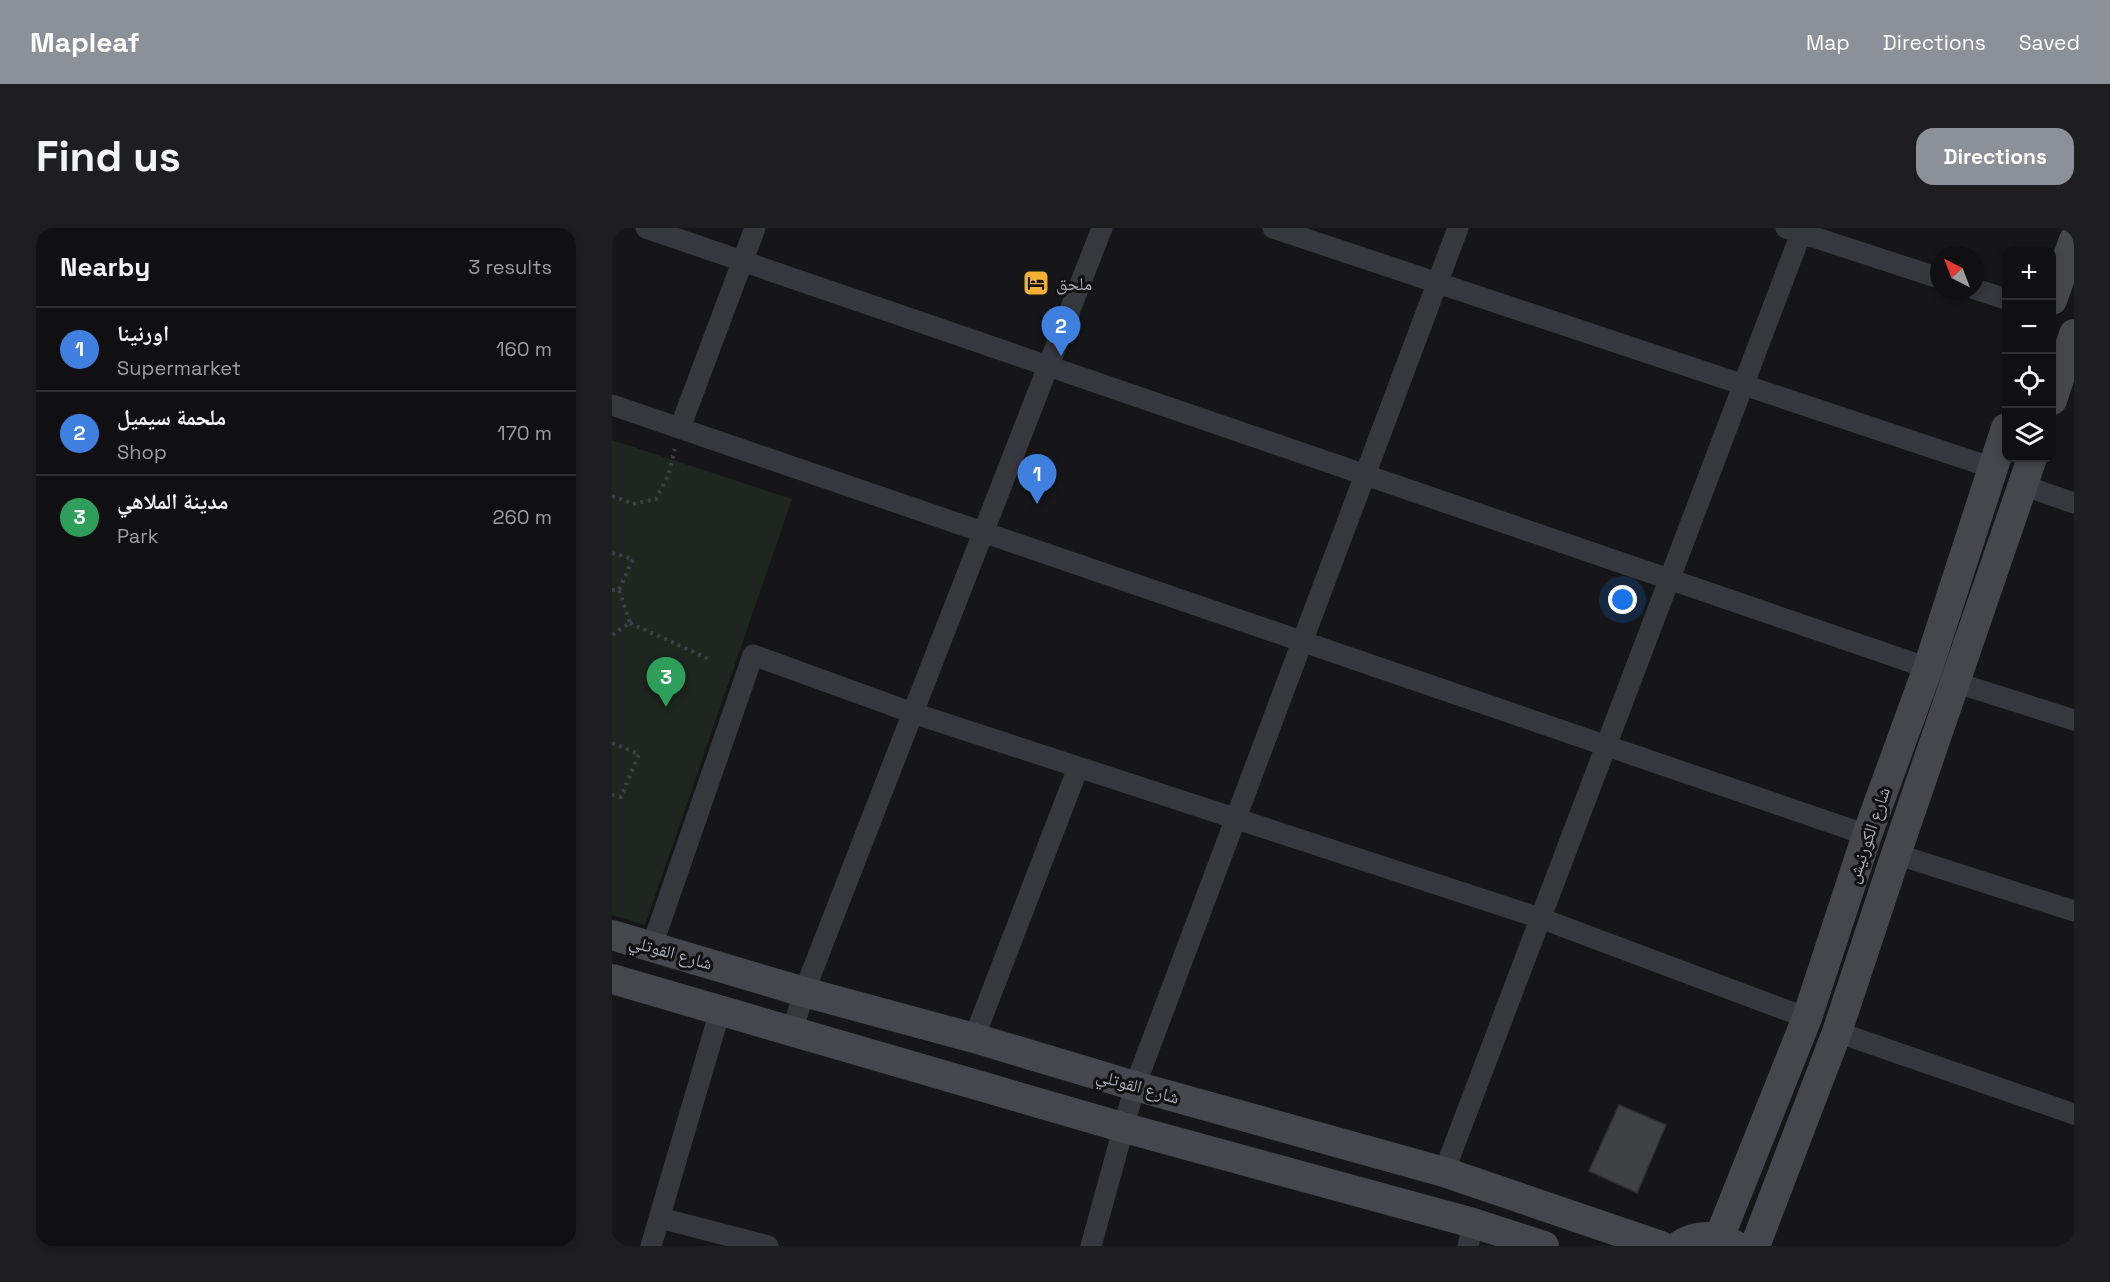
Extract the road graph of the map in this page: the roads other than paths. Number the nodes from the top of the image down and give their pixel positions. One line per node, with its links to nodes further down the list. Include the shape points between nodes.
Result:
1 (646, 228): 8 (street)
2 (755, 228): 8 (street)
3 (1102, 228): 15 (street)
4 (1273, 228): 10 (street)
5 (1458, 228): 10 (street)
6 (1797, 230): 9 (street); 16 (street)
7 (2074, 240): 11 (street)
8 (742, 261): 15 (street); 19 (street)
9 (1930, 275)
10 (1437, 283): 16 (street); 23 (street)
11 (2056, 289)
12 (1984, 292): 13 (street)
13 (2002, 297)
14 (2074, 334): 17 (street)
15 (1048, 366): 23 (street); 26 (street)
16 (1743, 385): 22 (street); 27 (street)
17 (2056, 388)
18 (612, 405): 19 (street)
19 (680, 428): 26 (street)
20 (2002, 442): 22 (street, شارع الكورنيش)
21 (2031, 462): 24 (street, شارع الكورنيش)
22 (1993, 468): 29 (street, شارع الكورنيش)
23 (1365, 475): 27 (street); 28 (street)
24 (2022, 485): 25 (street); 29 (street, شارع الكورنيش)
25 (2074, 503)
26 (984, 532): 28 (street); 30 (street)
27 (1670, 579): 29 (street); 32 (street)
28 (1302, 641): 32 (street); 34 (street)
29 (1941, 675): 31 (street); 35 (street, شارع الكورنيش); 36 (street, شارع الكورنيش)
30 (913, 713): 33 (street); 40 (street, via 753,656); 42 (street)
31 (2074, 720)
32 (1606, 745): 35 (street); 38 (street)
33 (1078, 768): 34 (street); 47 (street)
34 (1236, 818): 38 (street); 48 (street)
35 (1867, 835): 44 (street, شارع الكورنيش)
36 (1896, 854): 37 (street); 46 (street, شارع الكورنيش)
37 (2074, 911)
38 (1540, 918): 44 (street); 51 (street)
39 (612, 935): 40 (street, شارع القوتلي)
40 (652, 946): 42 (street, شارع القوتلي)
41 (612, 980): 43 (street)
42 (804, 993): 45 (street); 47 (street, شارع القوتلي)
43 (720, 1011): 45 (street); 52 (street)
44 (1807, 1018): 54 (street, شارع الكورنيش)
45 (792, 1032): 50 (street)
46 (1837, 1032): 49 (street); 61 (street, شارع الكورنيش)
47 (974, 1038): 48 (street, شارع القوتلي)
48 (1135, 1086): 50 (street); 51 (street, شارع القوتلي)
49 (2074, 1113)
50 (1125, 1128): 53 (street); 57 (street)
51 (1444, 1172): 59 (street, شارع القوتلي)
52 (660, 1218): 55 (street); 56 (street)
53 (1471, 1234): 58 (street)
54 (1728, 1242): 60 (street, via 1707,1236)
55 (651, 1246)
56 (768, 1246)
57 (1091, 1246)
58 (1544, 1246)
59 (1661, 1246)
60 (1679, 1246)
61 (1755, 1246)

